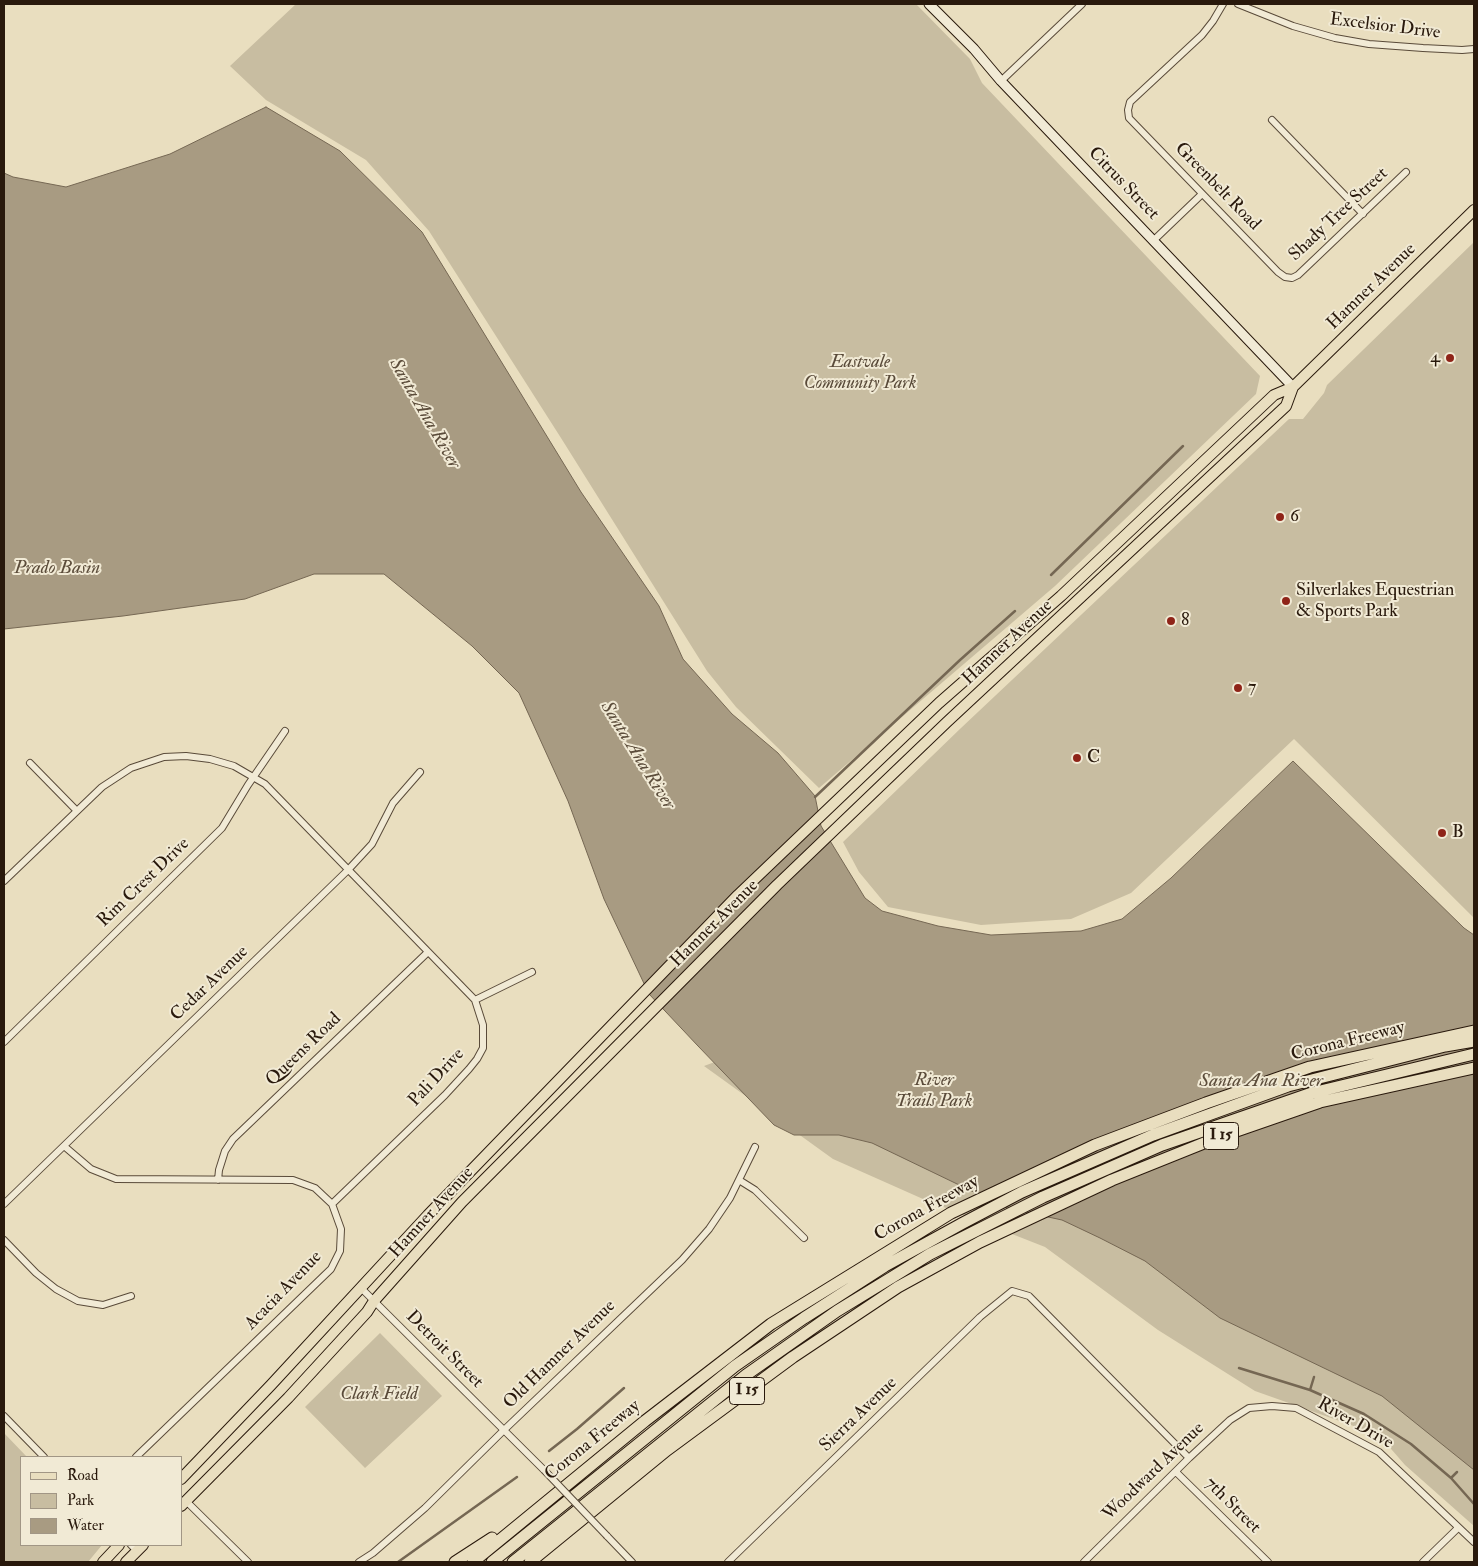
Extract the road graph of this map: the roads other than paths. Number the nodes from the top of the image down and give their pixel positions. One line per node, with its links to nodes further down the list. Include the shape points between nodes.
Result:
1 (929, 4): 6 (street, Citrus Street, via 974,49)
2 (1082, 4): 6 (street)
3 (1223, 4): 9 (street, Greenbelt Road, via 1202,34 1130,102 1128,110 1129,118)
4 (1238, 4): 5 (street, Excelsior Drive, via 1293,26 1335,38 1369,44)
5 (1474, 49)
6 (1001, 82): 12 (street, Citrus Street)
7 (1272, 120): 11 (street)
8 (1406, 172): 11 (street, Shady Tree Street)
9 (1202, 194): 12 (street); 13 (street, Greenbelt Road, via 1278,272)
10 (1474, 210): 14 (main road, Hamner Avenue)
11 (1363, 214): 13 (street, Shady Tree Street)
12 (1154, 240): 14 (street, Citrus Street)
13 (1292, 278)
14 (1293, 387): 38 (main road, Hamner Avenue, via 1274,395 1061,596 939,703 738,895); 40 (main road, Hamner Avenue, via 1286,406 784,878 462,1202)
15 (285, 730): 18 (street, Rim Crest Drive)
16 (30, 763): 19 (street)
17 (420, 772): 20 (street, Cedar Avenue, via 393,802 372,844)
18 (254, 777): 19 (street, Pali Drive, via 234,766 210,759 164,757 131,768 102,787); 20 (street, Pali Drive, via 265,784); 27 (street, Rim Crest Drive, via 222,828)
19 (77, 811): 21 (street, Pali Drive)
20 (348, 870): 22 (street, Pali Drive); 30 (street, Cedar Avenue)
21 (4, 882)
22 (428, 952): 24 (street, Pali Drive); 32 (street, Queens Road, via 234,1139 225,1151)
23 (532, 972): 24 (street)
24 (475, 1000): 35 (street, Pali Drive, via 483,1025 482,1048 477,1059 445,1095)
25 (1474, 1031): 50 (highway, Corona Freeway / I 15, via 1310,1067 1095,1145 951,1213 771,1324)
26 (1474, 1041): 62 (highway, via 1288,1086 1153,1135 1022,1192 963,1223 885,1266 736,1366)
27 (4, 1042)
28 (1474, 1054): 63 (highway, via 1312,1093 1162,1145 1043,1197 930,1254 838,1311 746,1375)
29 (1474, 1068): 52 (highway, I 15, via 1320,1102 1219,1137 1112,1180 980,1242 898,1287 793,1357 667,1450)
30 (64, 1146): 32 (street, Acacia Avenue, via 91,1169 116,1179); 34 (street, Cedar Avenue)
31 (755, 1147): 33 (street, Old Hamner Avenue)
32 (218, 1180): 35 (street, Acacia Avenue, via 293,1180 315,1188)
33 (739, 1180): 36 (street, via 754,1190); 43 (street, Old Hamner Avenue, via 709,1229 682,1260)
34 (4, 1204)
35 (332, 1204): 45 (street, Acacia Avenue, via 341,1229 340,1251 331,1269)
36 (804, 1238)
37 (4, 1240): 39 (street, via 56,1290 78,1301 103,1305)
38 (361, 1288): 40 (street, Detroit Street); 48 (main road, Hamner Avenue)
39 (131, 1296)
40 (374, 1301): 43 (street, Detroit Street); 49 (main road, Hamner Avenue, via 288,1398)
41 (1249, 1408): 46 (street, Woodward Avenue, via 1230,1420); 51 (street, River Drive, via 1296,1408 1379,1452)
42 (4, 1416): 44 (street)
43 (504, 1430): 59 (street, Old Hamner Avenue, via 425,1508); 66 (street, Detroit Street, bridge)
44 (43, 1456)
45 (137, 1456)
46 (1189, 1458): 47 (street, Woodward Avenue); 67 (street, Sierra Avenue, via 1029,1296 1012,1291 980,1318)
47 (1176, 1472): 68 (street, Woodward Avenue); 69 (street, 7th Street)
48 (182, 1478)
49 (184, 1504): 58 (street)
50 (544, 1504): 60 (highway); 61 (highway, Corona Freeway / I 15)
51 (1458, 1528): 53 (street, River Drive); 70 (street)
52 (566, 1532): 64 (highway, I 15); 65 (highway)
53 (1474, 1542)
54 (119, 1546): 56 (main road)
55 (137, 1547): 57 (main road)
56 (103, 1562)
57 (126, 1562)
58 (248, 1562)
59 (359, 1562)
60 (455, 1562)
61 (472, 1562)
62 (492, 1562)
63 (512, 1562)
64 (530, 1562)
65 (537, 1562)
66 (632, 1562)
67 (728, 1562)
68 (1084, 1562)
69 (1268, 1562)
70 (1423, 1562)

